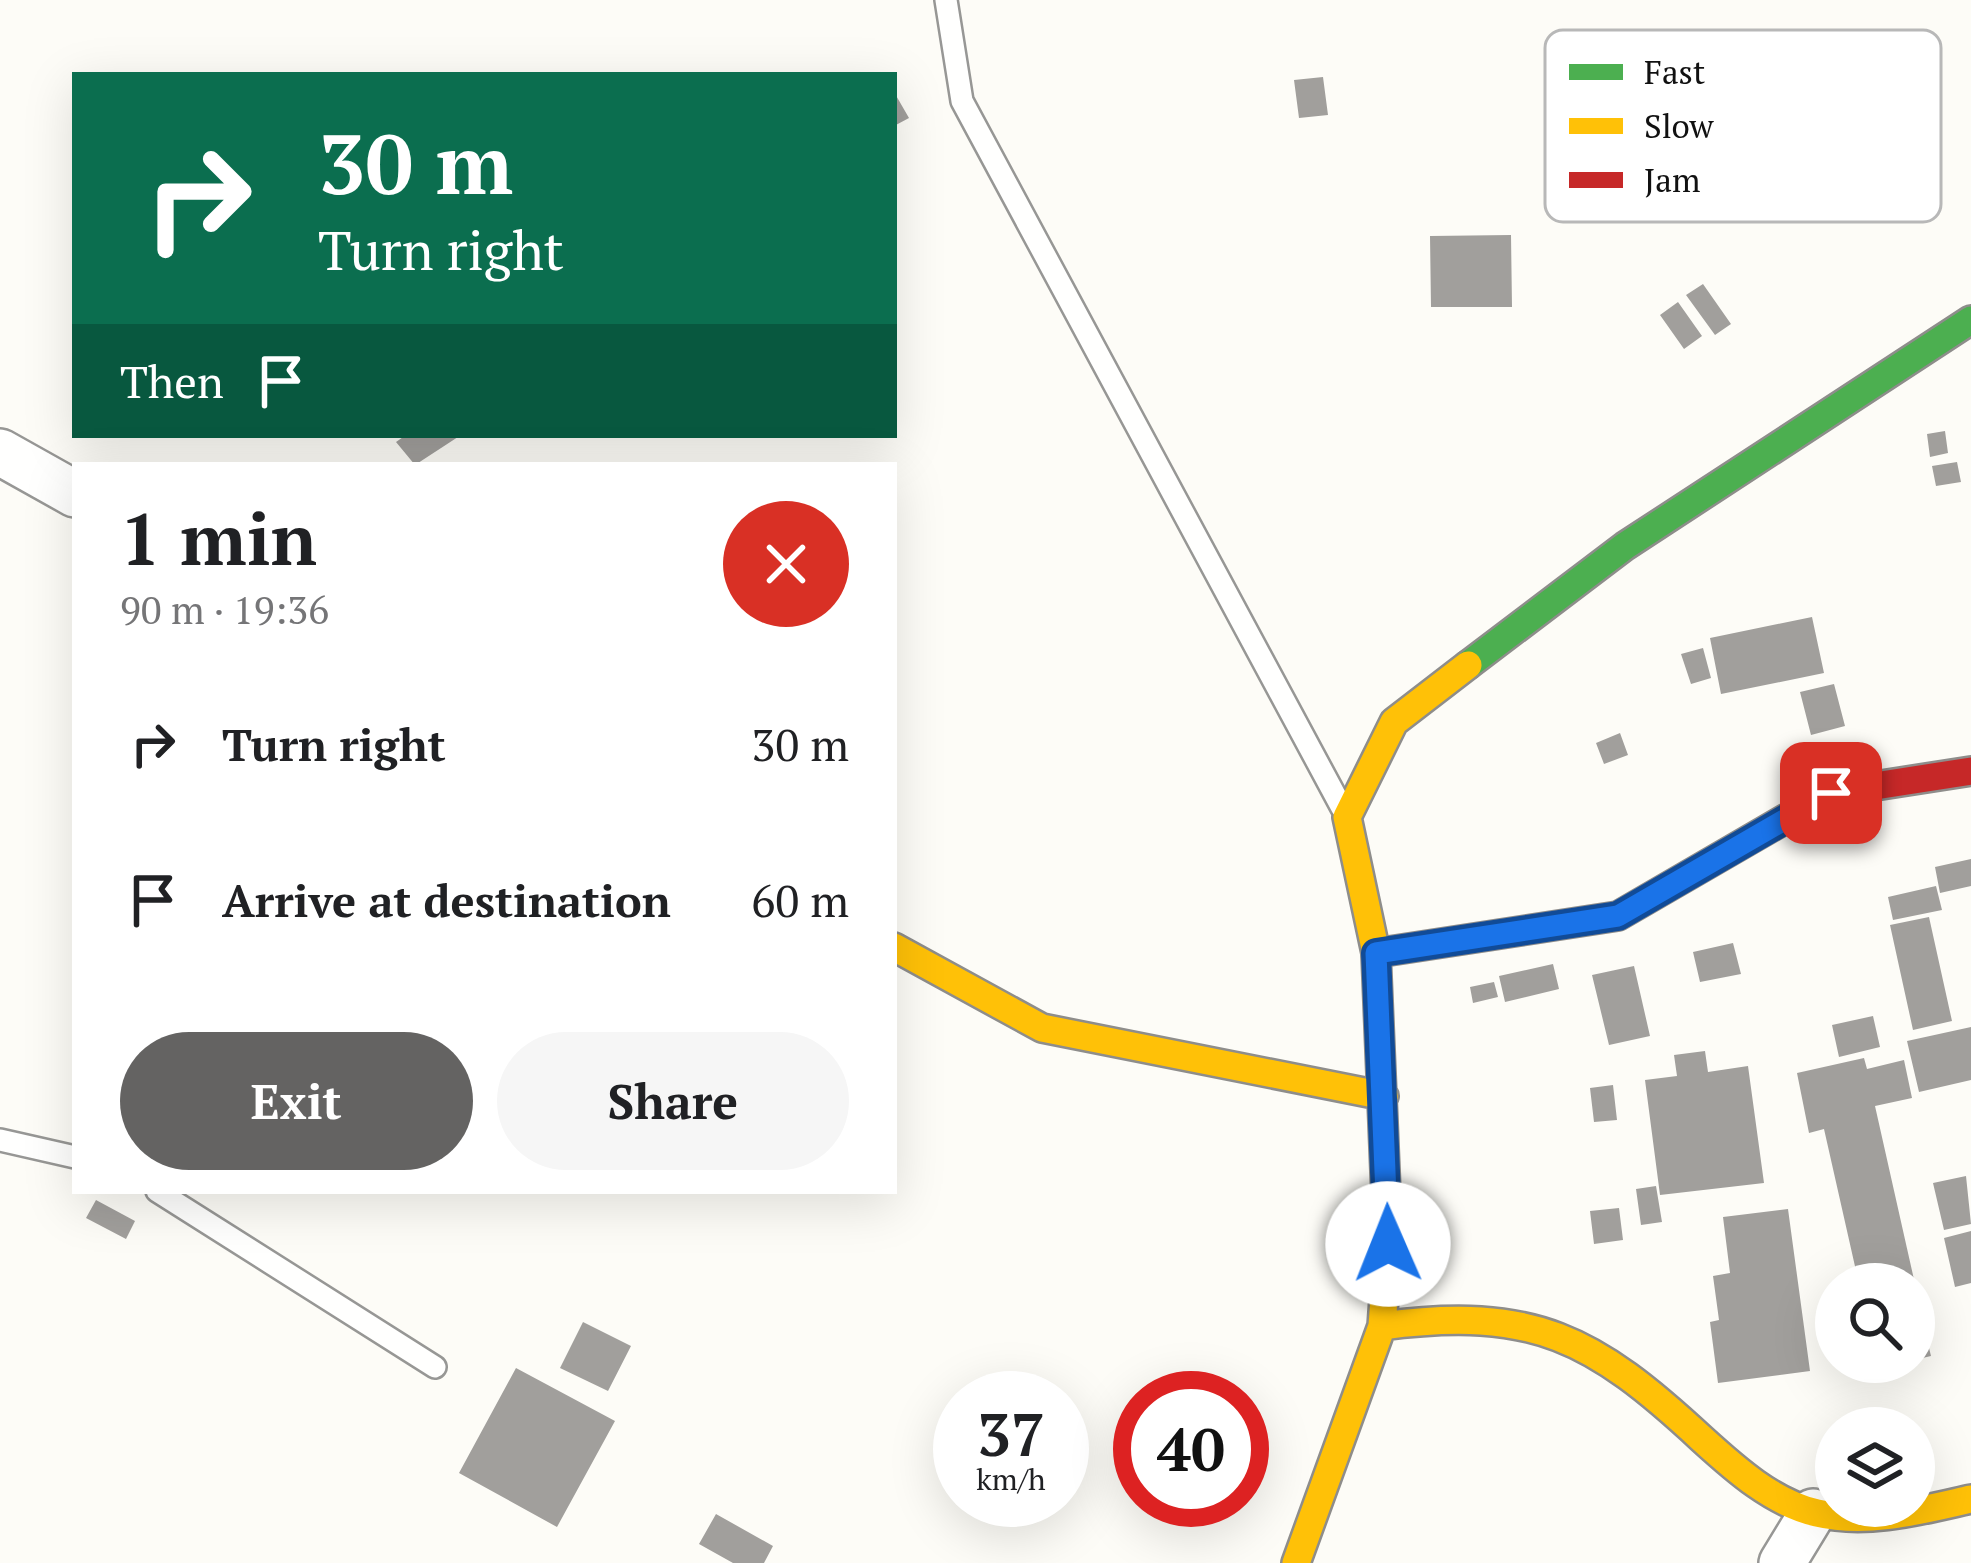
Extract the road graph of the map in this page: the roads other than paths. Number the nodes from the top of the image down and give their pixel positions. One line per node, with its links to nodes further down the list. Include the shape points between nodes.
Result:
1 (946, 0): 6 (lane, via 962,101)
2 (1971, 320): 6 (street, via 1625,546 1394,722)
3 (0, 452): 4 (street)
4 (72, 492)
5 (1971, 771): 8 (street, via 1831,793 1618,916)
6 (1347, 817): 8 (street)
7 (897, 948): 9 (street, via 1042,1028)
8 (1376, 953): 9 (street)
9 (1384, 1096): 13 (street)
10 (0, 1140): 11 (lane)
11 (72, 1155)
12 (162, 1194): 14 (lane)
13 (1382, 1326): 16 (street, via 1444,1315 1512,1319 1577,1340 1668,1406 1727,1465); 17 (street)
14 (435, 1366)
15 (1971, 1499): 16 (street, via 1887,1518)
16 (1814, 1512): 18 (street)
17 (1296, 1563)
18 (1782, 1563)

